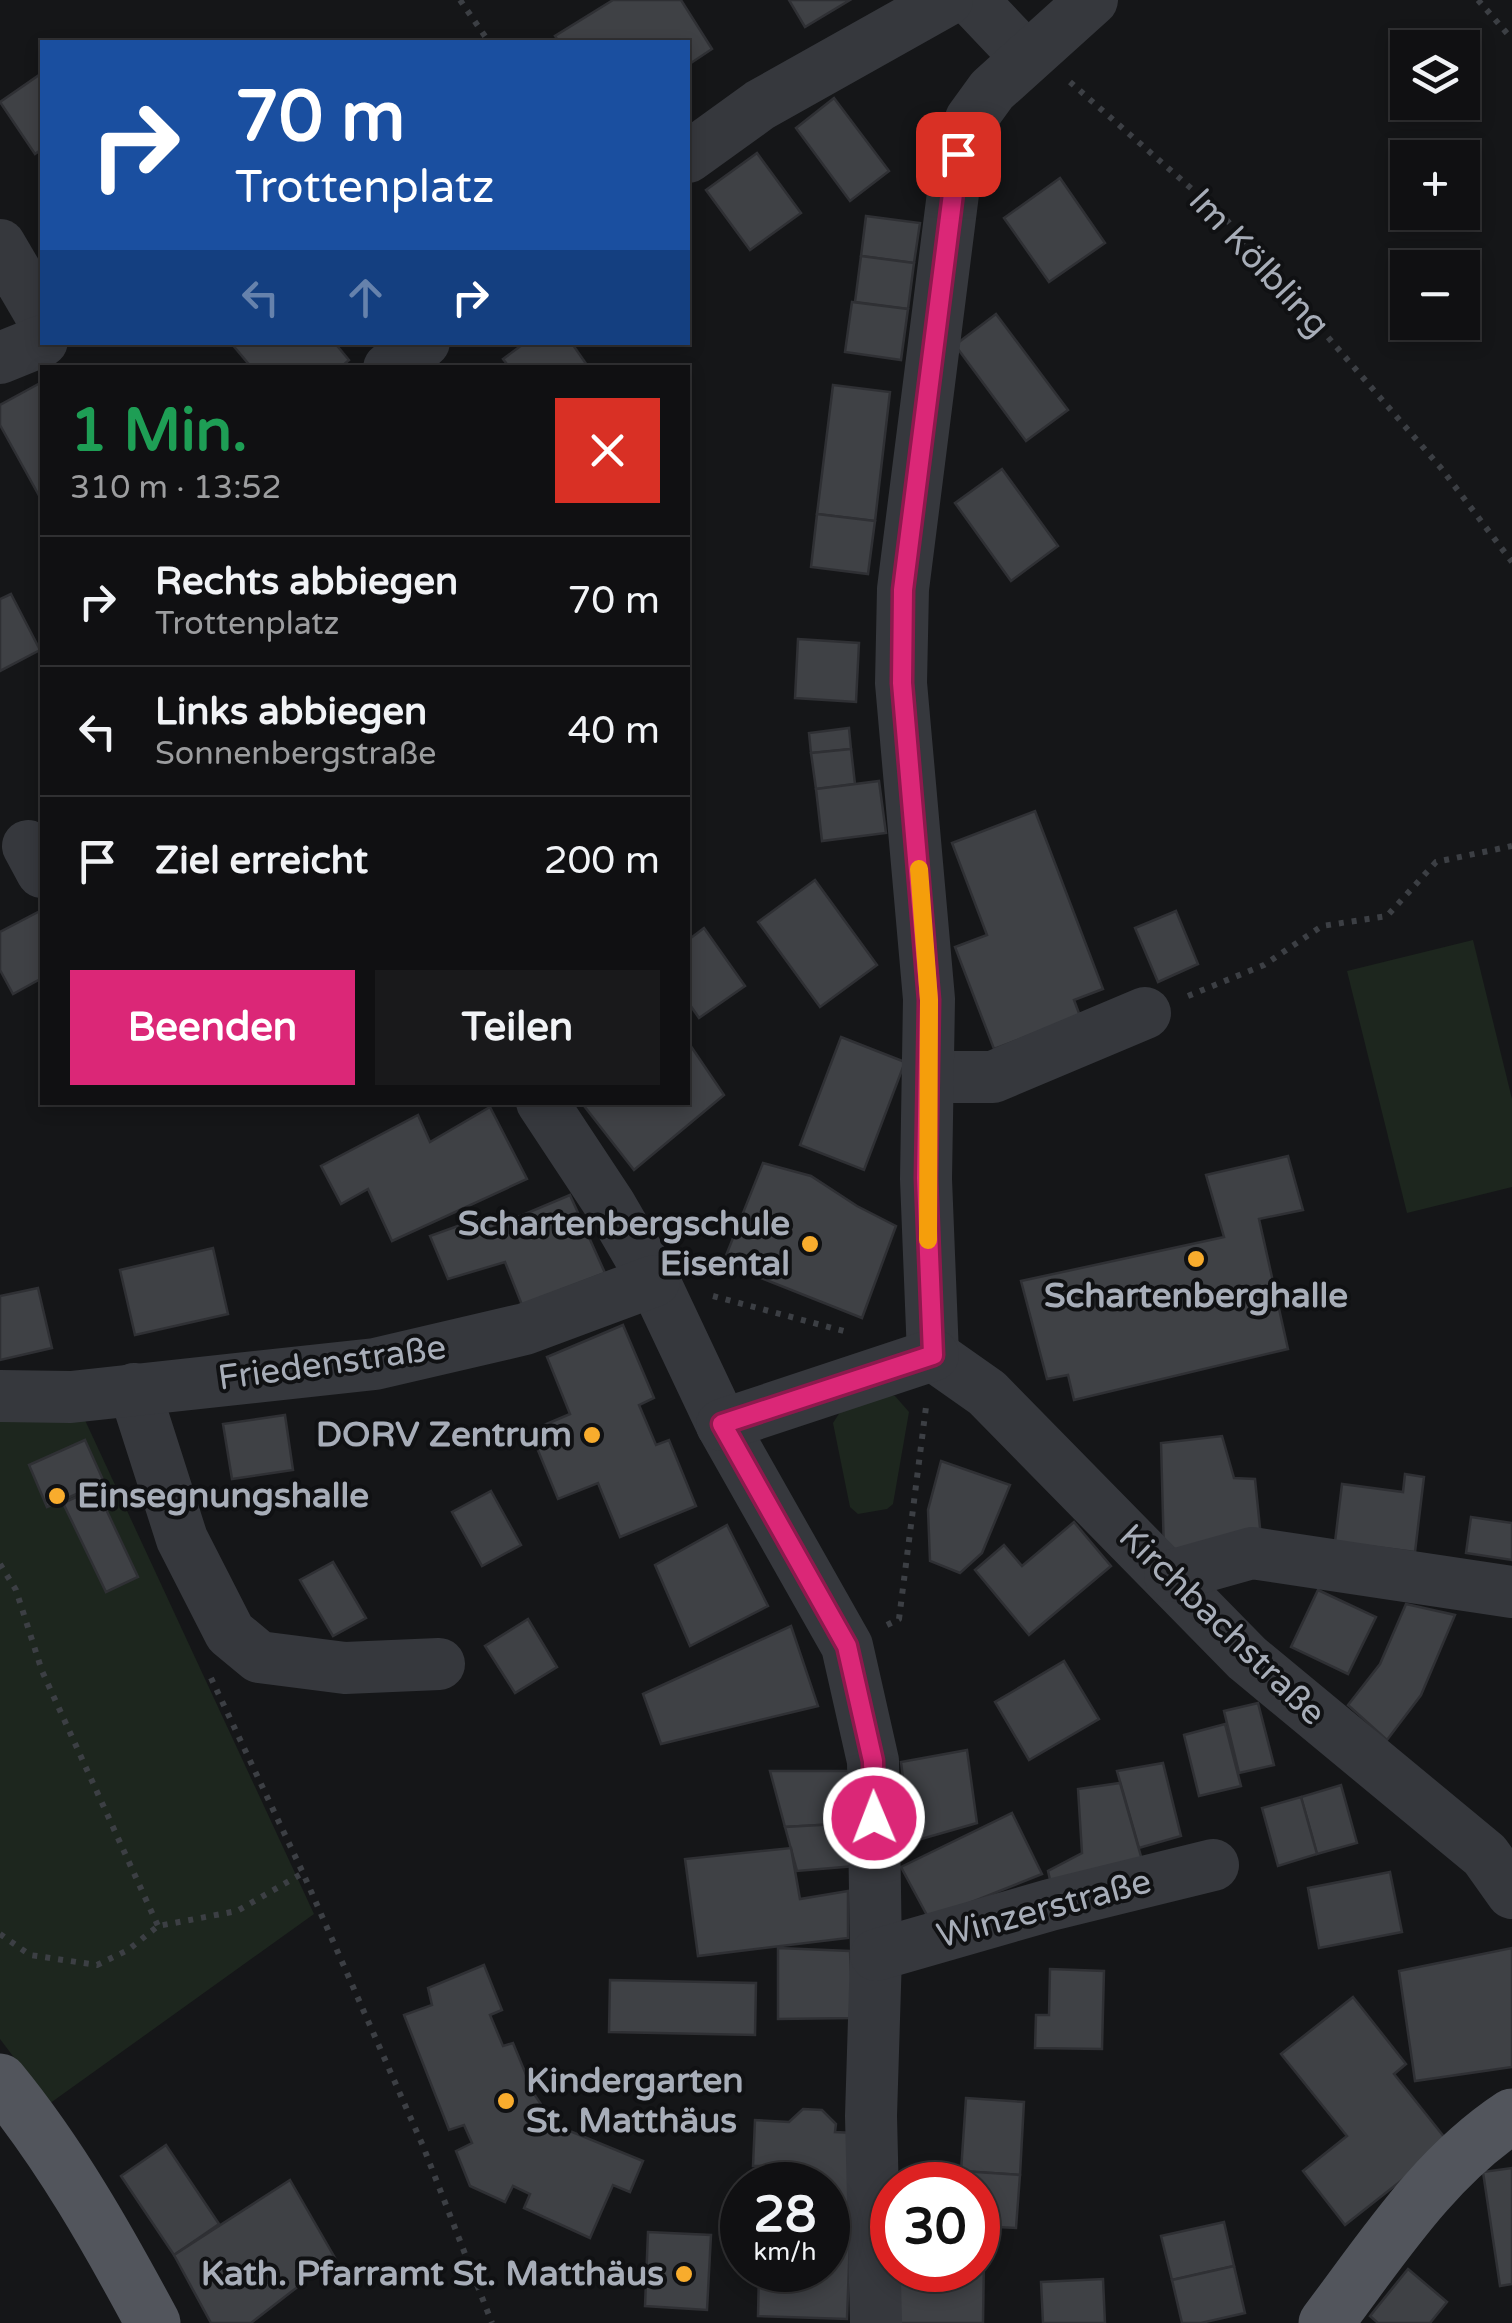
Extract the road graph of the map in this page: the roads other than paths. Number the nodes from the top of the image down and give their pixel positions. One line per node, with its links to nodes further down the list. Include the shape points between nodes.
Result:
1 (947, 0): 5 (street, via 760,105)
2 (972, 0): 4 (street)
3 (1092, 0): 4 (street)
4 (1026, 57): 13 (street, via 992,90 958,154 903,590 902,683 929,1000)
5 (690, 156)
6 (0, 245): 7 (street)
7 (40, 314)
8 (40, 343): 10 (street)
9 (420, 345): 11 (street)
10 (0, 358)
11 (393, 365)
12 (1144, 1013): 13 (street, via 993,1076)
13 (928, 1077): 16 (street)
14 (544, 1105): 15 (street)
15 (654, 1280): 17 (street, Friedenstraße, via 525,1329 376,1364); 19 (street)
16 (933, 1355): 19 (street); 20 (street, Kirchbachstraße, via 987,1393)
17 (134, 1389): 18 (street, Friedenstraße); 22 (street, via 182,1539 230,1632 259,1657 345,1668)
18 (0, 1396)
19 (722, 1424): 25 (street, via 847,1646 873,1761)
20 (1170, 1576): 21 (street, via 1252,1553); 24 (street, Kirchbachstraße, via 1260,1670 1486,1855)
21 (1512, 1592)
22 (439, 1664)
23 (1213, 1865): 25 (street, Winzerstraße)
24 (1512, 1893)
25 (876, 1954): 29 (street)
26 (0, 2081): 28 (main road, via 35,2124)
27 (1512, 2116): 30 (main road, via 1433,2182)
28 (153, 2323)
29 (876, 2323)
30 (1326, 2323)

